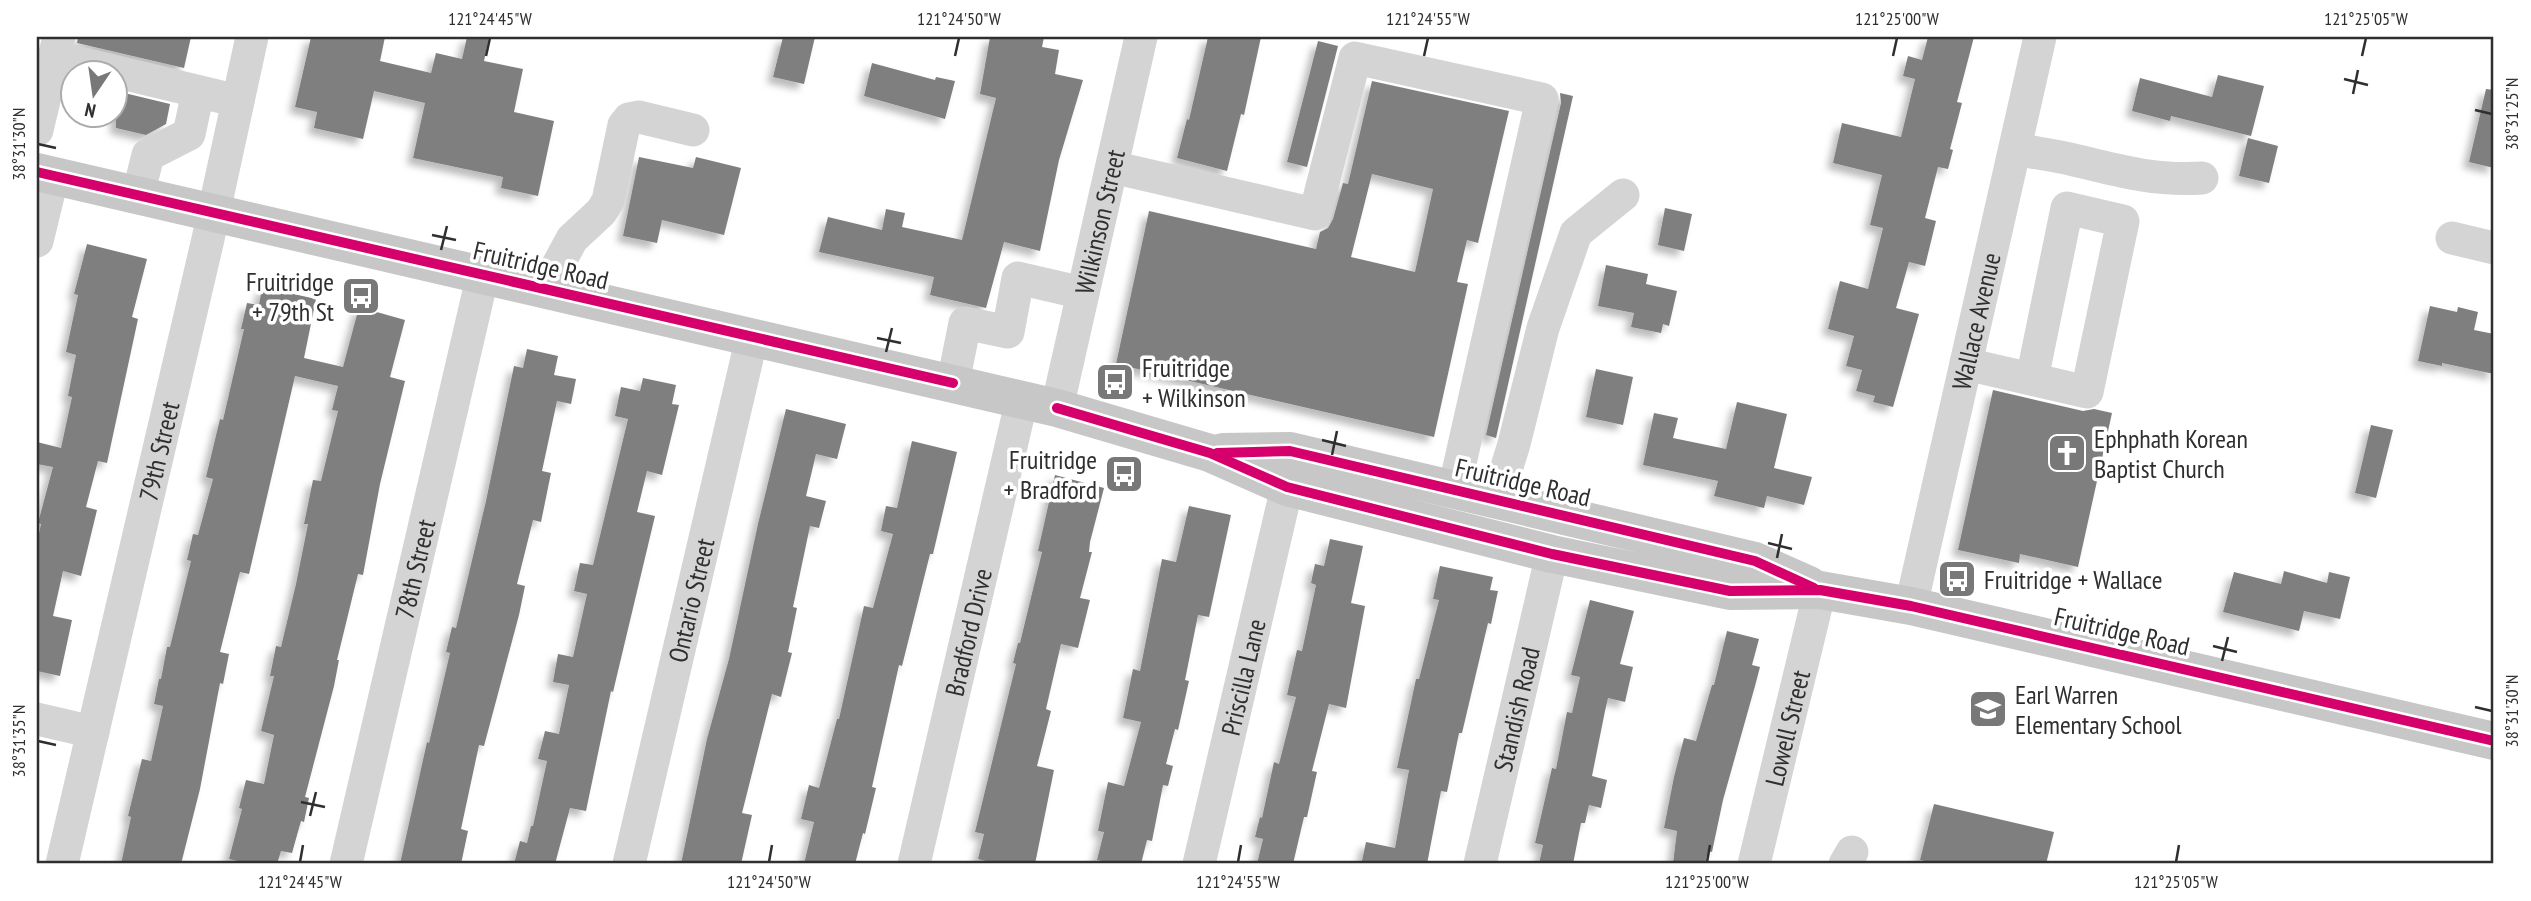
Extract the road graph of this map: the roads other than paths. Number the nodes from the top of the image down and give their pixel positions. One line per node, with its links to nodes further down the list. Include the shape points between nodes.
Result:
1 (252, 37): 6 (street, 79th Street)
2 (1142, 37): 10 (street, Wilkinson Street)
3 (2040, 37): 9 (street, Wallace Avenue)
4 (57, 47): 5 (street); 7 (street)
5 (198, 92): 6 (street); 13 (street, via 189,134 148,155)
6 (238, 102): 15 (street, 79th Street)
7 (37, 130)
8 (693, 130): 20 (street, via 639,117 629,119 608,201 572,239)
9 (2015, 149): 12 (street, via 2128,174 2174,180); 23 (street, Wallace Avenue)
10 (1112, 167): 21 (street, Wilkinson Street); 29 (street, via 1315,214 1355,58 1542,99)
11 (45, 173): 13 (main road, Fruitridge Road); 17 (street)
12 (2202, 178)
13 (138, 195): 15 (main road, Fruitridge Road)
14 (1623, 195): 30 (street, via 1576,233 1544,328)
15 (213, 212): 19 (main road, Fruitridge Road); 35 (street, 79th Street)
16 (2452, 238): 18 (street)
17 (37, 241)
18 (2494, 248)
19 (482, 274): 20 (main road, Fruitridge Road); 39 (street, 78th Street)
20 (545, 289): 22 (main road, Fruitridge Road)
21 (1083, 293): 25 (street, via 1018,278 1008,332 965,323); 26 (street, Wilkinson Street)
22 (752, 337): 25 (main road, Fruitridge Road); 40 (street, Ontario Street)
23 (1966, 364): 24 (street); 33 (street, Wallace Avenue)
24 (2032, 379): 24 (street, via 2087,393 2123,221 2067,208)
25 (953, 383): 26 (main road, Fruitridge Road)
26 (1040, 404): 27 (main road, Fruitridge Road); 41 (street, Bradford Drive)
27 (1210, 453): 28 (main road, Fruitridge Road); 29 (main road, Fruitridge Road, via 1290,451)
28 (1287, 487): 31 (main road, Fruitridge Road); 42 (street, Priscilla Lane)
29 (1454, 490): 30 (main road, Fruitridge Road)
30 (1497, 499): 32 (main road, Fruitridge Road, via 1755,561)
31 (1552, 554): 32 (main road, Fruitridge Road, via 1730,591); 43 (street, Standish Road)
32 (1820, 590): 33 (main road, Fruitridge Road); 37 (street, Lowell Street)
33 (1911, 606): 36 (main road, Fruitridge Road)
34 (37, 719): 35 (street)
35 (93, 732): 38 (street, 79th Street)
36 (2494, 741)
37 (1762, 858)
38 (62, 864)
39 (346, 864)
40 (629, 864)
41 (914, 864)
42 (1199, 864)
43 (1479, 864)

